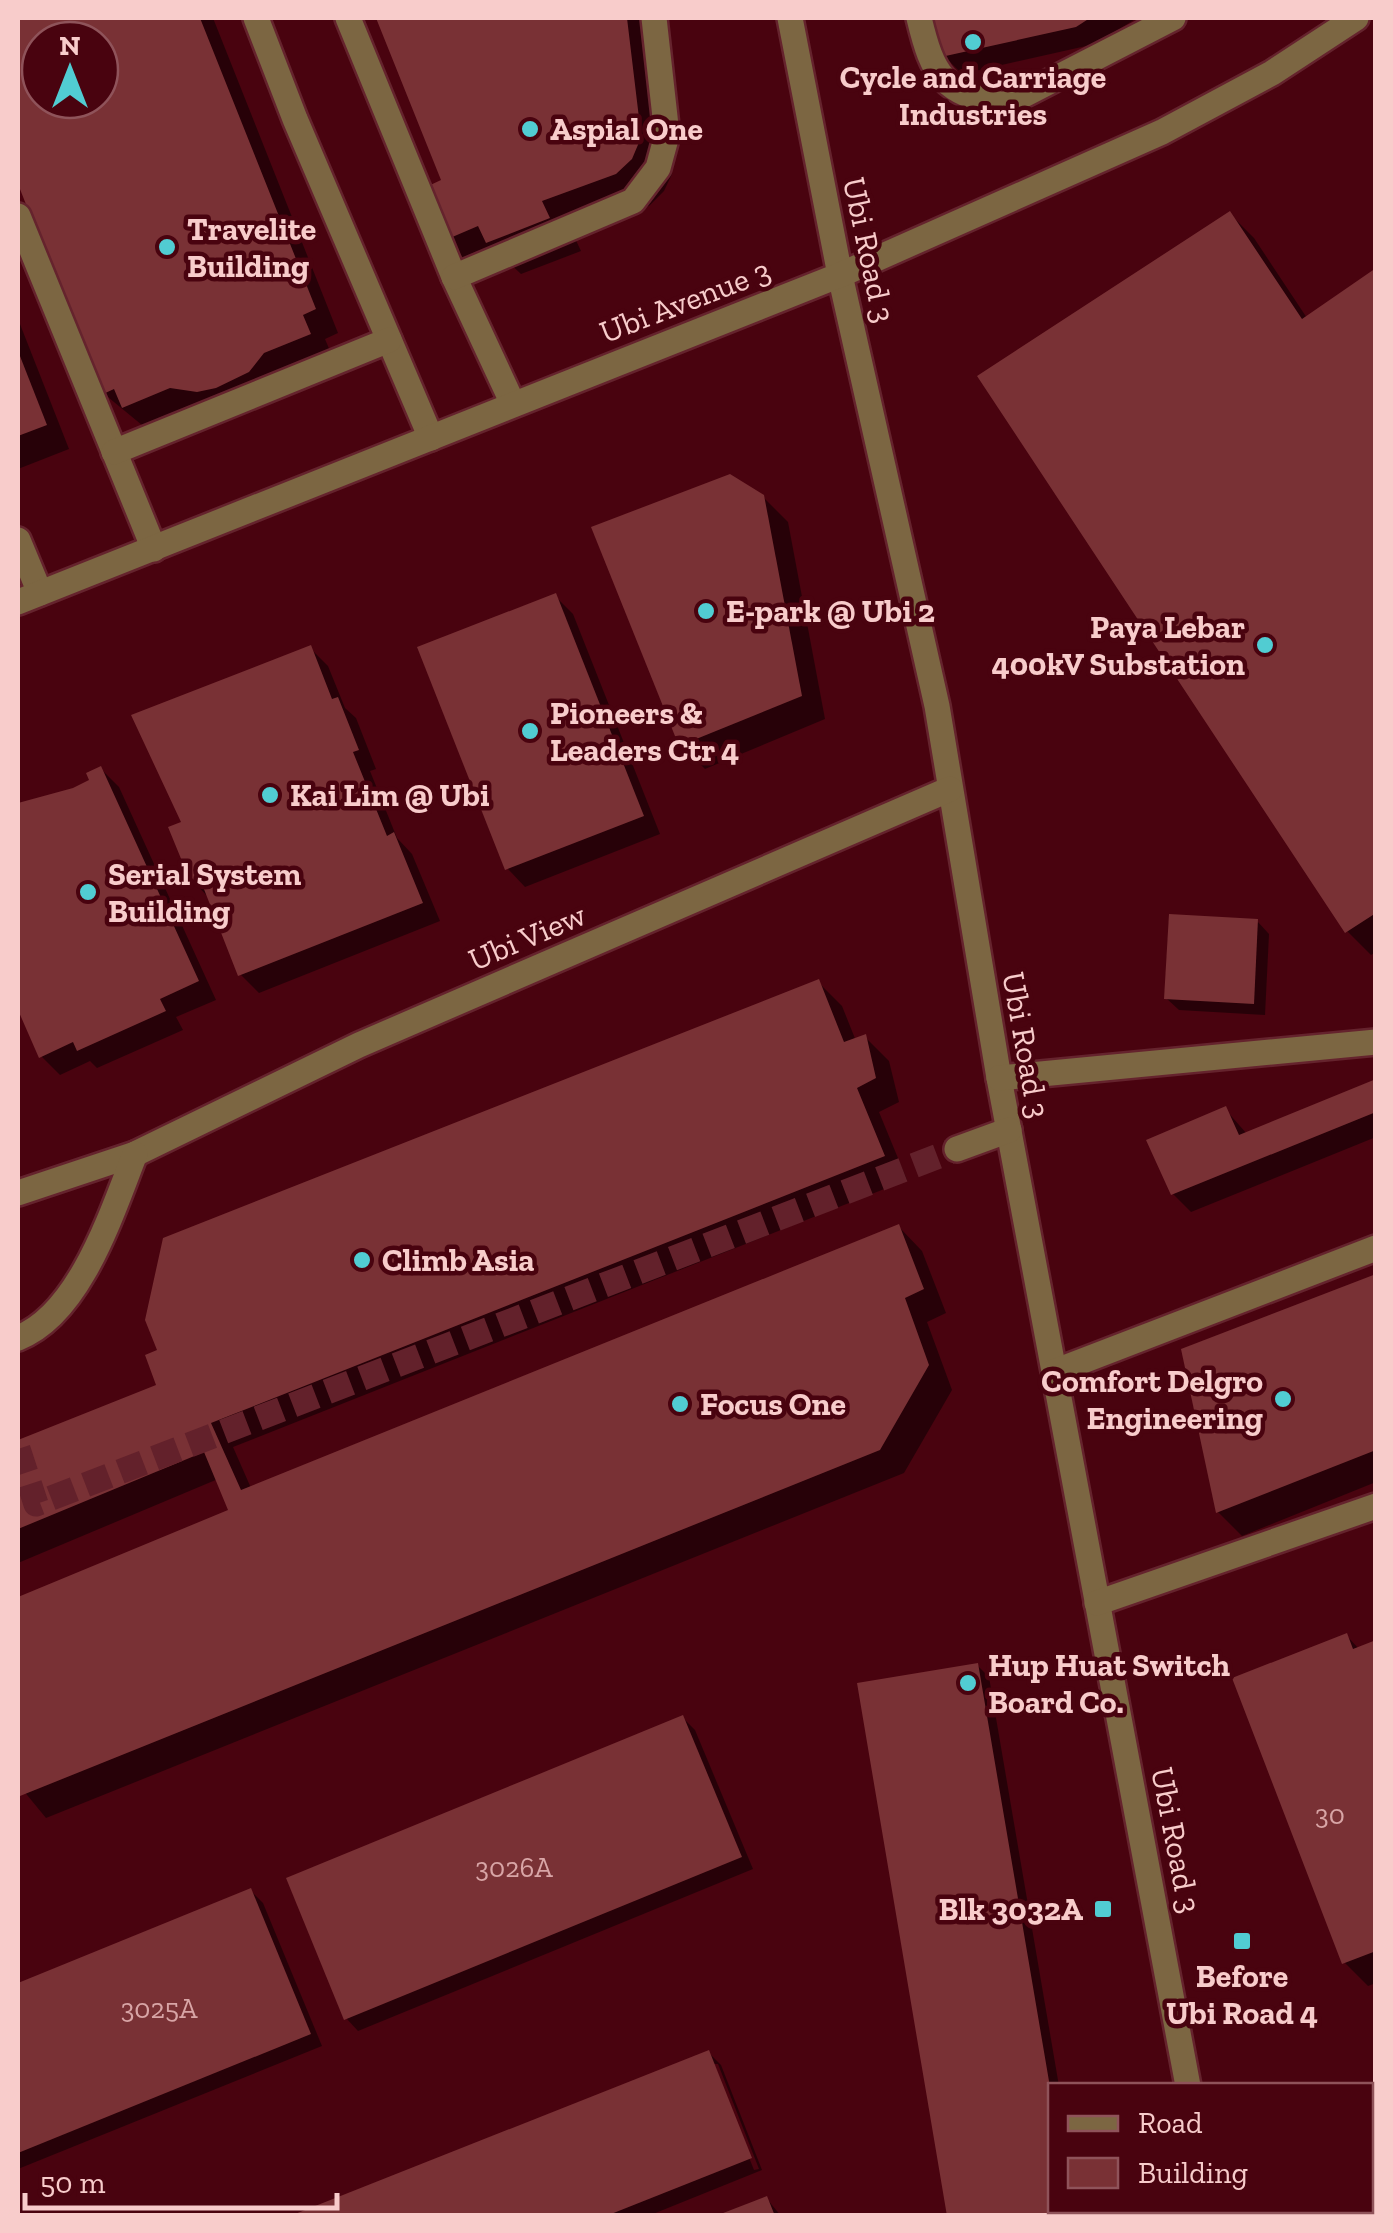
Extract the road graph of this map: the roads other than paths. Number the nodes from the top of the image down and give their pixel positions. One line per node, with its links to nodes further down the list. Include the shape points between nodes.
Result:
1 (256, 18): 11 (street)
2 (348, 18): 10 (street)
3 (654, 18): 10 (street, via 667,135 658,168 633,201)
4 (790, 18): 9 (street, Ubi Road 3)
5 (918, 18): 6 (street, via 939,77 977,100 1004,105)
6 (1173, 18)
7 (1356, 18): 9 (street, Ubi Avenue 3, via 1162,132)
8 (18, 216): 14 (street)
9 (840, 275): 12 (street, Ubi Avenue 3); 18 (street, Ubi Road 3)
10 (454, 277): 12 (street)
11 (389, 340): 13 (street); 14 (street)
12 (513, 404): 13 (street, Ubi Avenue 3)
13 (431, 438): 16 (street, Ubi Avenue 3)
14 (114, 452): 16 (street)
15 (18, 540): 17 (street)
16 (154, 549): 17 (street, Ubi Avenue 3)
17 (29, 598)
18 (950, 789): 20 (street, Ubi Road 3); 23 (street, Ubi View, via 359,1045)
19 (1376, 1042): 20 (street)
20 (999, 1078): 21 (street, Ubi Road 3)
21 (1009, 1130): 22 (street); 27 (street, Ubi Road 3)
22 (957, 1149)
23 (135, 1154): 24 (street, Ubi View); 26 (street, via 71,1294)
24 (18, 1194)
25 (1376, 1248): 27 (street)
26 (18, 1338)
27 (1054, 1372): 29 (street, Ubi Road 3)
28 (1376, 1506): 29 (street)
29 (1098, 1603): 30 (street, Ubi Road 3)
30 (1187, 2083)

